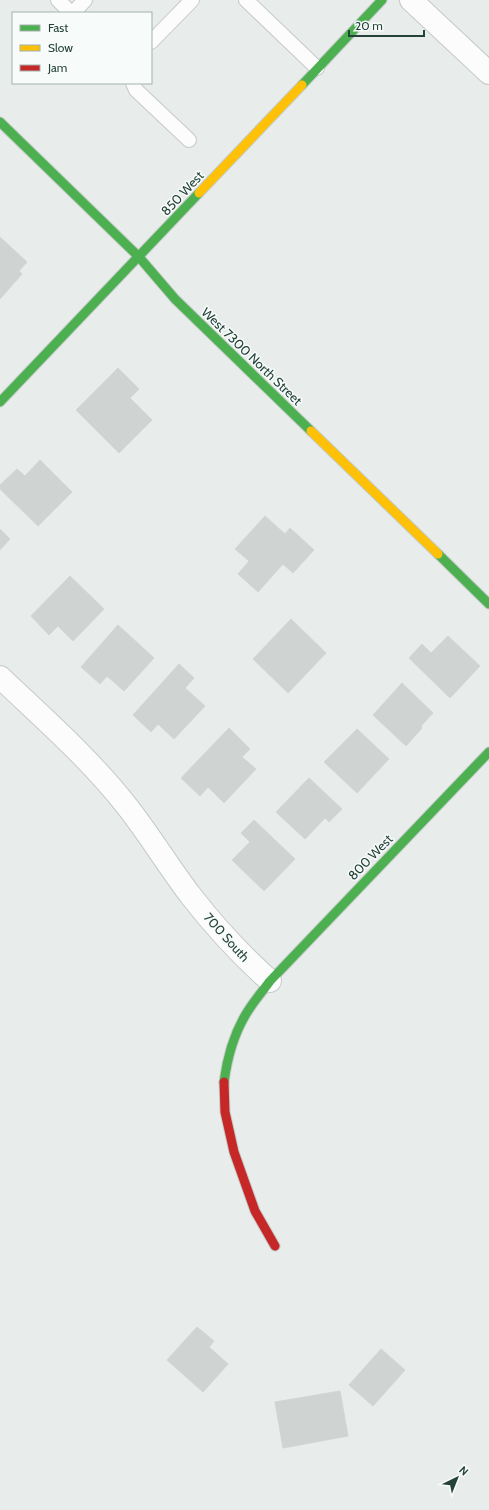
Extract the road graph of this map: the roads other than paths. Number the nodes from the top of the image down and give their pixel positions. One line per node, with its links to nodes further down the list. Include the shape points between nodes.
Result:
1 (58, 0): 7 (lane)
2 (85, 0): 8 (lane)
3 (192, 0): 9 (lane)
4 (246, 0): 10 (lane)
5 (382, 0): 10 (street, 850 West)
6 (411, 0): 11 (street)
7 (71, 12)
8 (73, 12)
9 (152, 41)
10 (318, 68): 15 (street, 850 West)
11 (489, 73)
12 (133, 84): 14 (lane, via 136,90)
13 (0, 122): 15 (street, West 7300 North Street)
14 (189, 140)
15 (138, 257): 16 (street, 850 West); 17 (street, West 7300 North Street, via 175,299)
16 (0, 402)
17 (489, 604)
18 (0, 677): 20 (street, 700 South, via 99,773 130,810 191,896 218,929 244,958)
19 (489, 752): 20 (street, 800 West)
20 (270, 981): 21 (street, via 252,1005 233,1046 225,1079 224,1104 234,1154 244,1182 258,1216)
21 (275, 1246)

